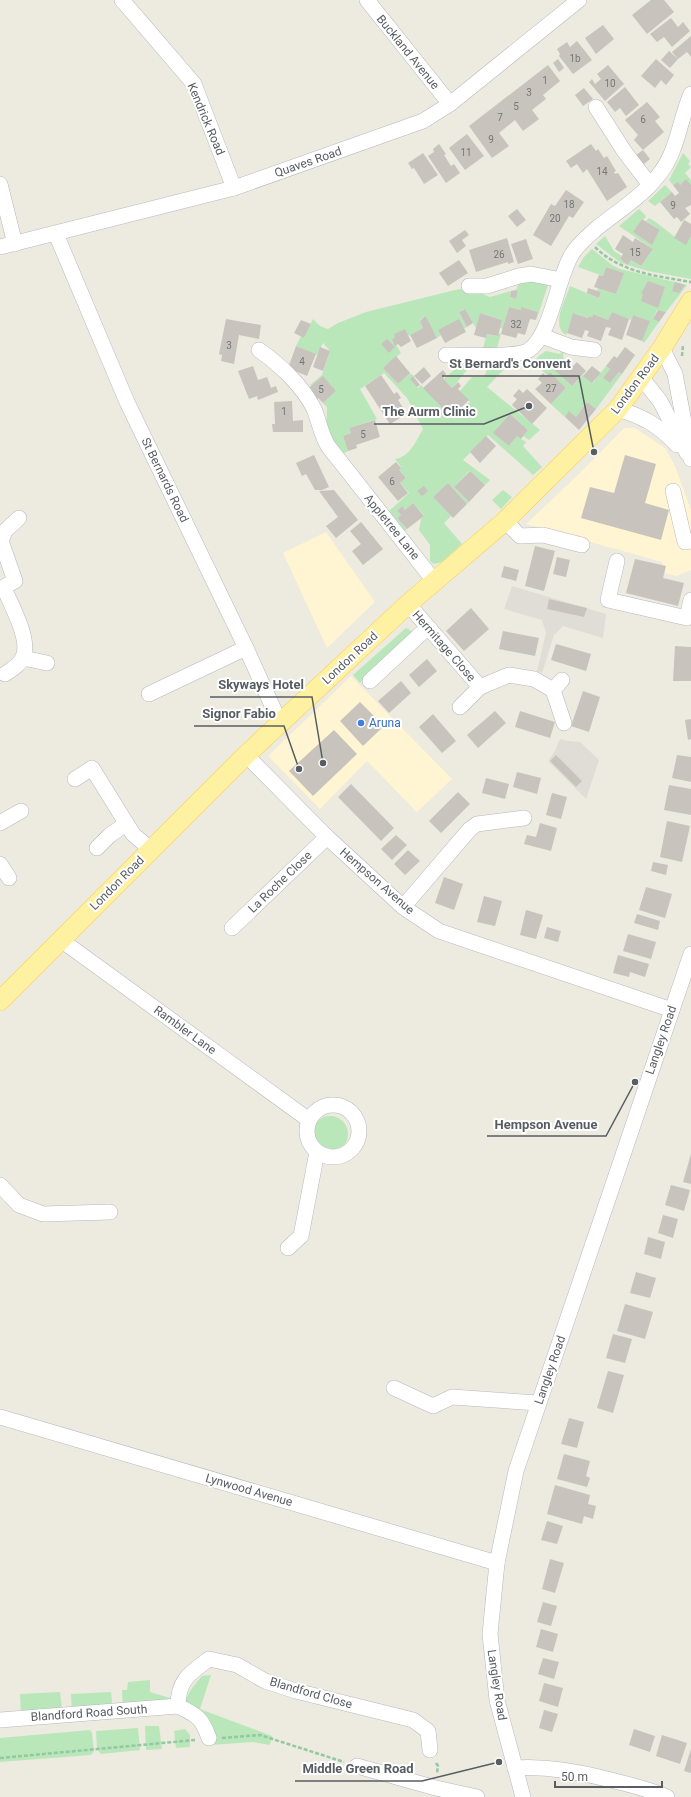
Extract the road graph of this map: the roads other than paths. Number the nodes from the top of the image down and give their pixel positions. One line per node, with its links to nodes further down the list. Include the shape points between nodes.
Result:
1 (122, 0): 9 (street, Kendrick Road, via 194,84)
2 (367, 0): 5 (street, Buckland Avenue)
3 (579, 0): 5 (street, Quaves Road)
4 (691, 94): 8 (street, via 673,150 663,170)
5 (450, 104): 9 (street, Quaves Road, via 423,121)
6 (596, 107): 8 (street, via 624,151)
7 (0, 184): 11 (street)
8 (650, 185): 12 (street, via 579,245 568,261)
9 (234, 188): 10 (street, Quaves Road)
10 (56, 234): 11 (street, Quaves Road); 35 (street, St Bernards Road, via 127,402)
11 (7, 246)
12 (561, 280): 13 (street, via 531,274 487,286); 15 (street)
13 (469, 286)
14 (691, 301): 16 (main road, London Road)
15 (542, 336): 18 (street, via 562,344); 19 (street, via 534,346 522,354)
16 (662, 348): 20 (main road, London Road); 21 (street)
17 (259, 350): 30 (street, Appletree Lane, via 281,367 311,404 324,440)
18 (594, 350)
19 (446, 355)
20 (641, 377): 22 (main road, London Road); 23 (street, via 660,401)
21 (685, 393): 23 (street)
22 (618, 409): 23 (street, via 640,416 657,426); 26 (main road, London Road)
23 (691, 460)
24 (673, 491): 27 (street, via 685,542)
25 (19, 518): 31 (street, via 5,531 1,541)
26 (505, 521): 28 (street, via 520,536 543,534); 30 (main road, London Road)
27 (691, 541)
28 (582, 545)
29 (617, 561): 32 (street, via 608,600 687,618)
30 (435, 582): 33 (main road, London Road)
31 (6, 586): 36 (street, via 20,626 25,650)
32 (691, 600)
33 (408, 604): 34 (street, Hermitage Close); 43 (main road, London Road)
34 (428, 627): 39 (street); 40 (street, Hermitage Close)
35 (246, 648): 41 (street); 43 (street, St Bernards Road)
36 (23, 658): 37 (street); 38 (street)
37 (47, 663)
38 (5, 674)
39 (370, 681)
40 (480, 687): 42 (street, Hermitage Close); 44 (street, Hermitage Close, via 509,674 557,685)
41 (149, 694)
42 (460, 707)
43 (280, 723): 45 (main road, London Road)
44 (564, 723)
45 (246, 755): 51 (street, Hempson Avenue); 53 (main road, London Road)
46 (75, 779): 50 (street, via 92,768)
47 (21, 811): 49 (street)
48 (524, 818): 56 (street, via 477,824 470,829)
49 (0, 823)
50 (126, 824): 52 (street); 53 (street)
51 (327, 837): 56 (street, Hempson Avenue); 57 (street, La Roche Close)
52 (96, 848)
53 (150, 849): 58 (main road, London Road)
54 (0, 864): 55 (street)
55 (9, 878)
56 (403, 907): 61 (street, Hempson Avenue, via 439,931)
57 (232, 928)
58 (61, 940): 60 (main road, London Road); 62 (street, Rambler Lane)
59 (691, 954): 61 (street, Langley Road)
60 (0, 1001)
61 (672, 1010): 68 (street, Langley Road)
62 (309, 1120): 63 (street, via 308,1141); 63 (street, via 321,1108 337,1105 352,1113 358,1125 358,1138 349,1152 333,1158)
63 (317, 1152): 66 (street, via 301,1236)
64 (0, 1185): 65 (street, via 19,1205 43,1214)
65 (110, 1212)
66 (288, 1248)
67 (394, 1388): 68 (street, via 433,1406 452,1396)
68 (538, 1403): 70 (street, Langley Road, via 516,1471)
69 (0, 1417): 70 (street, Lynwood Avenue)
70 (497, 1563): 76 (street, Langley Road, via 490,1634 497,1700)
71 (178, 1706): 72 (street, Blandford Road South); 73 (street, via 196,1715 204,1725); 74 (street, Blandford Close, via 178,1695 188,1674 209,1659 237,1665 265,1680 296,1691 413,1720 428,1731)
72 (0, 1720)
73 (209, 1738)
74 (430, 1750)
75 (356, 1766): 77 (street)
76 (515, 1768): 78 (street, Langley Road); 79 (street, via 536,1767 578,1772 650,1790)
77 (477, 1797)
78 (523, 1797)
79 (667, 1797)

